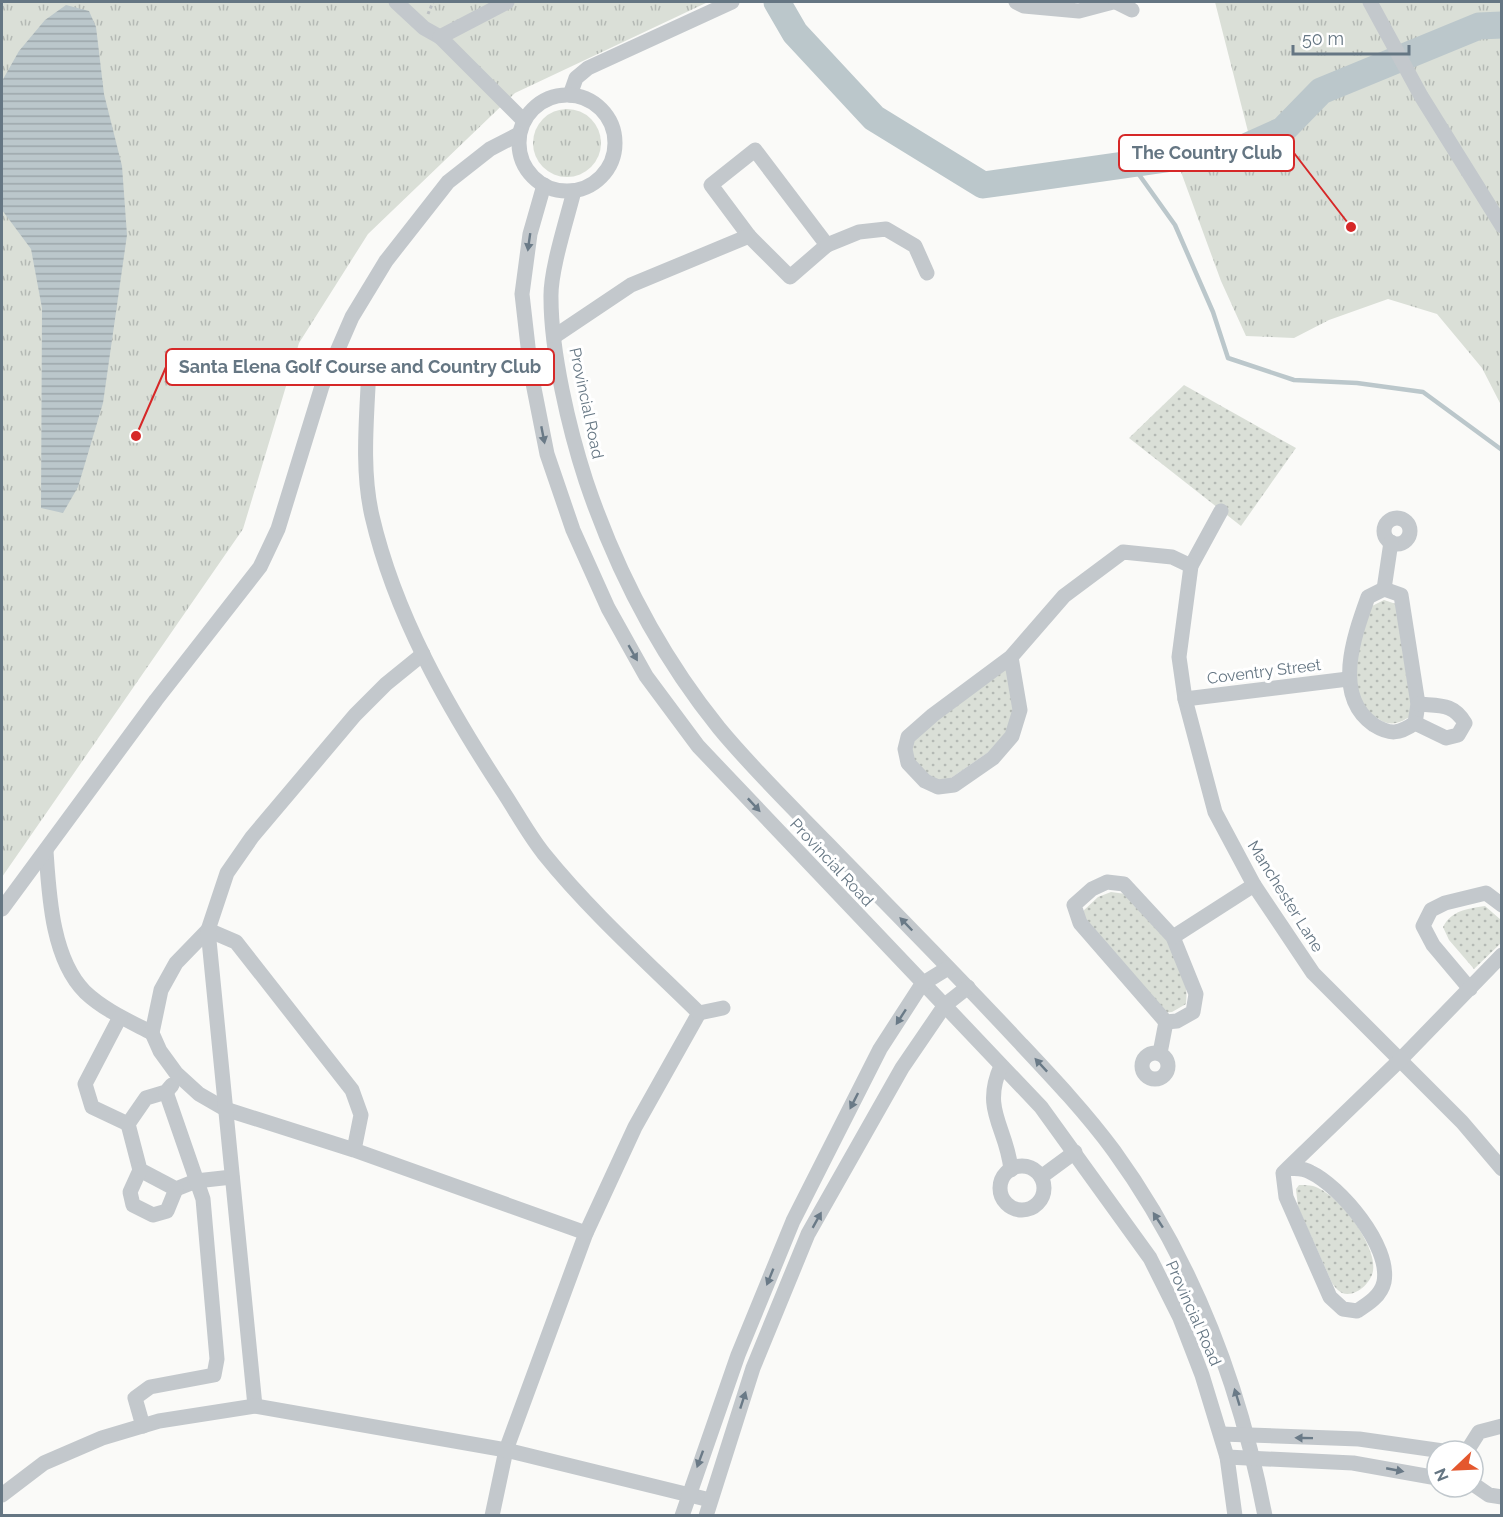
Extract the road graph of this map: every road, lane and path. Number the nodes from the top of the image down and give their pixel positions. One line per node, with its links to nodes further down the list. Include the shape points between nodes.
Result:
1 (396, 2): 8 (street)
2 (507, 2): 8 (street)
3 (732, 2): 9 (street, via 588,68 576,78)
4 (1016, 2): 5 (street, via 1079,11)
5 (1114, 2): 7 (street)
6 (1370, 2): 13 (street, via 1421,96)
7 (1132, 10)
8 (440, 37): 10 (street)
9 (570, 95): 10 (street, via 543,101); 12 (street, via 596,105 612,127 615,141 608,168 599,179)
10 (522, 127): 11 (street, via 519,149 523,164); 31 (street, via 448,182 386,261 352,317 322,386 278,529 260,567)
11 (543, 185): 12 (street); 24 (street, Provincial Road, one-way to 24, via 530,234 522,294 531,373 547,454 599,588)
12 (574, 191): 17 (street, Provincial Road, via 550,295)
13 (1502, 226)
14 (749, 236): 15 (street, via 790,277); 15 (street, via 711,185 754,150); 17 (street, via 631,285)
15 (827, 245): 16 (street, via 859,232 886,229 915,246)
16 (927, 273)
17 (555, 336): 23 (street, Provincial Road, via 575,447 599,518)
18 (369, 367): 25 (street, via 365,449 372,515 392,580)
19 (1221, 511): 21 (street, Manchester Lane)
20 (1391, 542): 22 (street)
21 (1191, 566): 26 (street, via 1172,557 1123,552 1064,596); 28 (street, Manchester Lane, via 1179,657)
22 (1384, 589): 27 (street, via 1368,597); 29 (street, via 1401,595)
23 (642, 611): 24 (street); 38 (street, Provincial Road, one-way to 23, via 719,728 670,660)
24 (618, 626): 39 (street, Provincial Road, one-way to 39, via 646,676 698,746)
25 (423, 654): 35 (street, via 355,715 252,837 227,873); 44 (street, via 458,723 543,852 579,894)
26 (1011, 657): 26 (street, via 908,738 908,763 925,781 938,787 954,785 993,758 1012,736 1020,710)
27 (1348, 679): 28 (street, Coventry Street); 30 (street, via 1353,704 1384,732 1400,733)
28 (1185, 699): 32 (street, Manchester Lane, via 1215,812)
29 (1419, 704): 30 (street); 30 (street, via 1446,706 1458,711 1465,723 1458,735 1446,738)
30 (1415, 723)
31 (46, 851): 34 (street); 45 (street, via 50,907 61,952 84,991)
32 (1254, 885): 36 (street); 49 (street, Manchester Lane, via 1313,973)
33 (1502, 905): 41 (street, via 1486,893 1465,897 1431,910 1423,926 1433,945)
34 (2, 909)
35 (208, 930): 47 (street, via 176,963 161,990); 53 (street); 55 (street, via 236,942 352,1090 361,1115)
36 (1173, 938): 46 (street, via 1196,994 1193,1012 1177,1022); 46 (street, via 1124,884 1099,885 1074,905 1080,923)
37 (1502, 955): 41 (street)
38 (948, 968): 39 (street); 40 (street, Provincial Road)
39 (922, 984): 42 (street, Provincial Road); 79 (street, one-way to 79, via 880,1049 793,1221)
40 (968, 987): 42 (street); 70 (street, Provincial Road, one-way to 40, via 1227,1365 1173,1243 1113,1150)
41 (1470, 989): 49 (street)
42 (945, 1005): 50 (street, Provincial Road); 81 (street, one-way to 42, via 753,1368 808,1234 902,1068)
43 (723, 1008): 44 (street)
44 (699, 1013): 65 (street, via 635,1127)
45 (120, 1017): 47 (street); 54 (street, via 85,1084 92,1107)
46 (1166, 1022): 48 (street)
47 (152, 1033): 51 (street, via 160,1051)
48 (1160, 1053)
49 (1400, 1060): 57 (street); 58 (street, Manchester Lane)
50 (1001, 1066): 56 (street, Provincial Road, via 1041,1107); 60 (street, via 992,1086 993,1106)
51 (180, 1076): 52 (street); 53 (street, via 199,1094)
52 (166, 1092): 54 (street, via 146,1098); 63 (street)
53 (225, 1109): 55 (street); 61 (street)
54 (128, 1124): 59 (street)
55 (354, 1150): 65 (street)
56 (1075, 1152): 62 (street); 69 (street, Provincial Road, via 1150,1258 1180,1318)
57 (1288, 1168): 57 (street, via 1283,1173 1286,1197 1330,1297 1343,1309 1357,1311 1375,1299 1384,1281 1380,1252 1366,1224 1333,1186 1308,1170)
58 (1502, 1169)
59 (140, 1170): 64 (street); 64 (street, via 130,1192 133,1205 153,1215 167,1211)
60 (1011, 1170): 62 (street, via 1024,1167); 62 (street, via 1002,1180 1001,1195 1017,1209 1031,1208 1041,1198)
61 (231, 1177): 63 (street); 66 (street)
62 (1041, 1177)
63 (196, 1181): 64 (street); 67 (street, via 203,1199 217,1359 214,1375 150,1387 135,1398)
64 (176, 1188)
65 (585, 1233): 73 (street)
66 (255, 1406): 67 (street); 73 (street)
67 (143, 1426): 78 (street, via 102,1438 44,1463)
68 (1502, 1426): 71 (street, via 1479,1432)
69 (1221, 1434): 70 (street); 74 (street, Provincial Road)
70 (1249, 1437): 72 (street, one-way to 70, via 1359,1439); 75 (street, Provincial Road)
71 (1475, 1439)
72 (1425, 1448)
73 (506, 1450): 79 (street); 82 (street)
74 (1227, 1457): 75 (street); 85 (street, Provincial Road)
75 (1254, 1459): 76 (street, one-way to 76, via 1353,1462); 86 (street, Provincial Road)
76 (1425, 1476)
77 (1485, 1492): 80 (street)
78 (2, 1495)
79 (687, 1495): 81 (street); 83 (street)
80 (1502, 1497)
81 (710, 1500): 84 (street)
82 (492, 1515)
83 (682, 1515)
84 (706, 1515)
85 (1235, 1515)
86 (1265, 1515)

